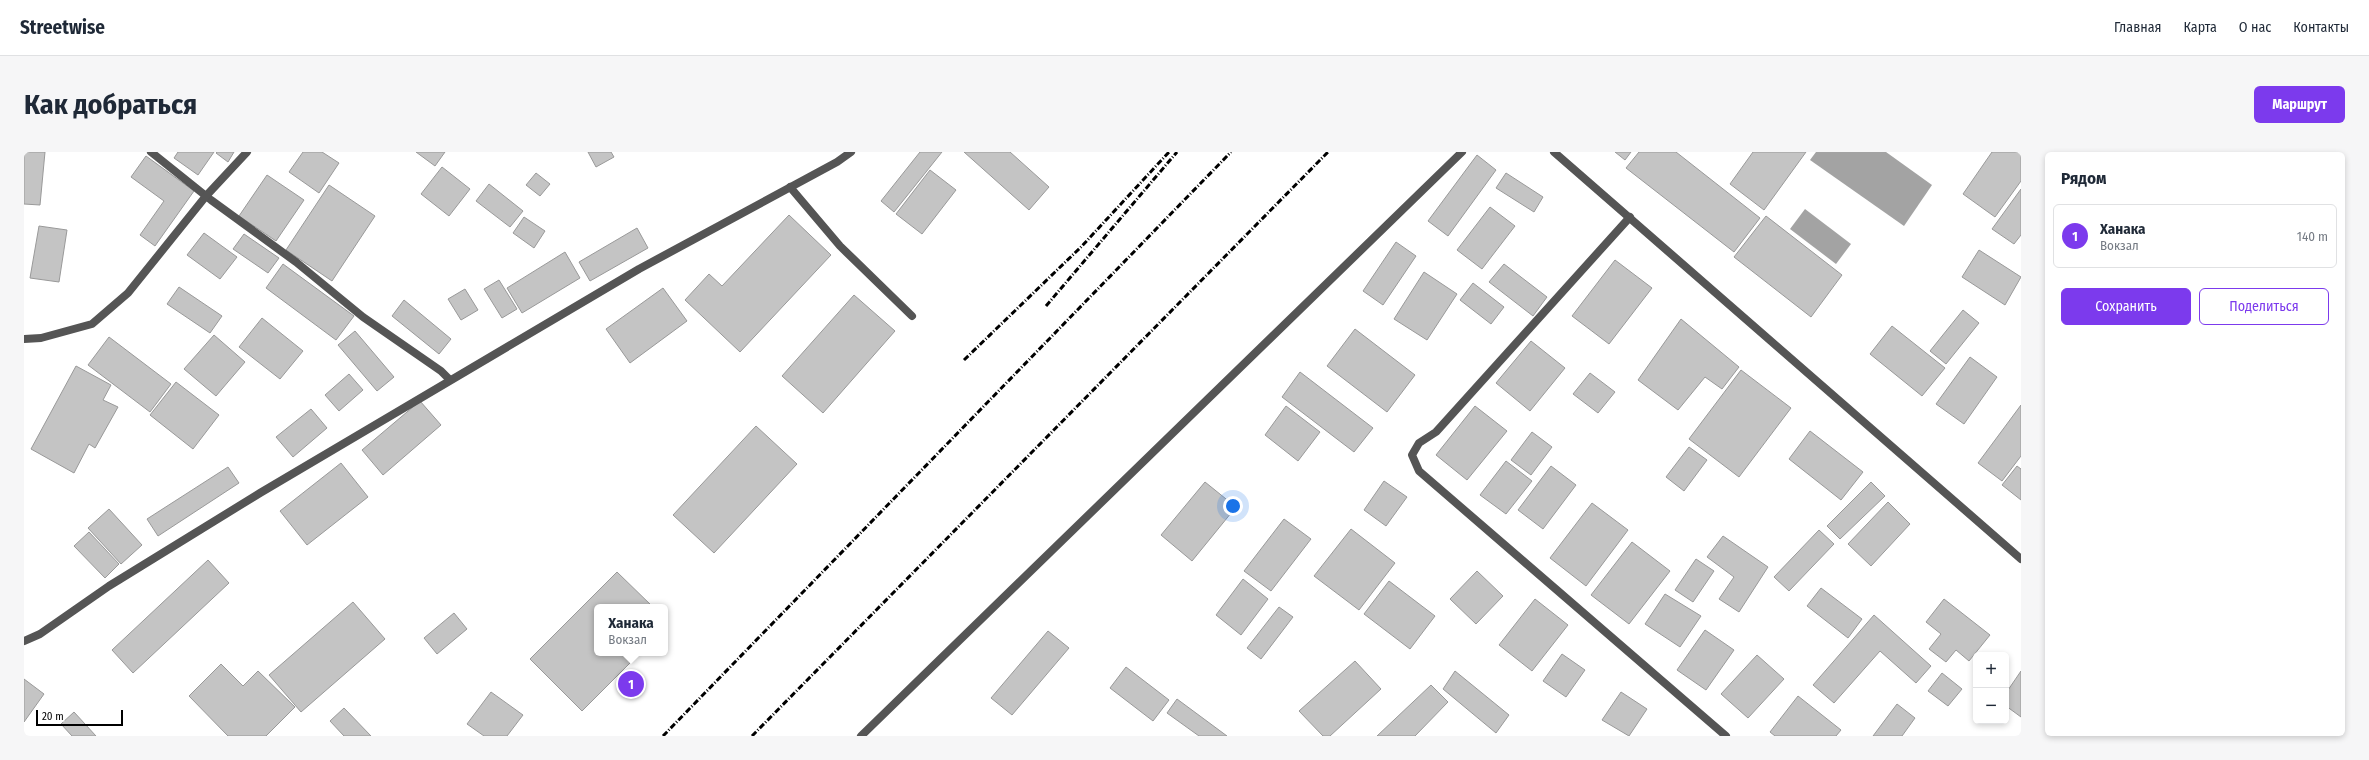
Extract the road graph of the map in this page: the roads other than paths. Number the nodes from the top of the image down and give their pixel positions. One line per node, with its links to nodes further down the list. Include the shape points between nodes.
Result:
1 (151, 152): 7 (street)
2 (247, 152): 7 (street)
3 (851, 152): 6 (street)
4 (1462, 152): 14 (street)
5 (1554, 152): 8 (street)
6 (790, 187): 9 (street, via 840,246); 11 (street, via 639,269)
7 (206, 196): 10 (street, via 128,293 92,324 41,338); 11 (street, via 296,262 363,317 441,371)
8 (1630, 217): 12 (street); 15 (street, via 1436,432 1419,443 1412,455 1424,476)
9 (912, 316)
10 (24, 339)
11 (450, 380): 13 (street, via 260,493 109,586 40,634)
12 (2021, 559)
13 (24, 641)
14 (861, 736)
15 (1726, 736)

